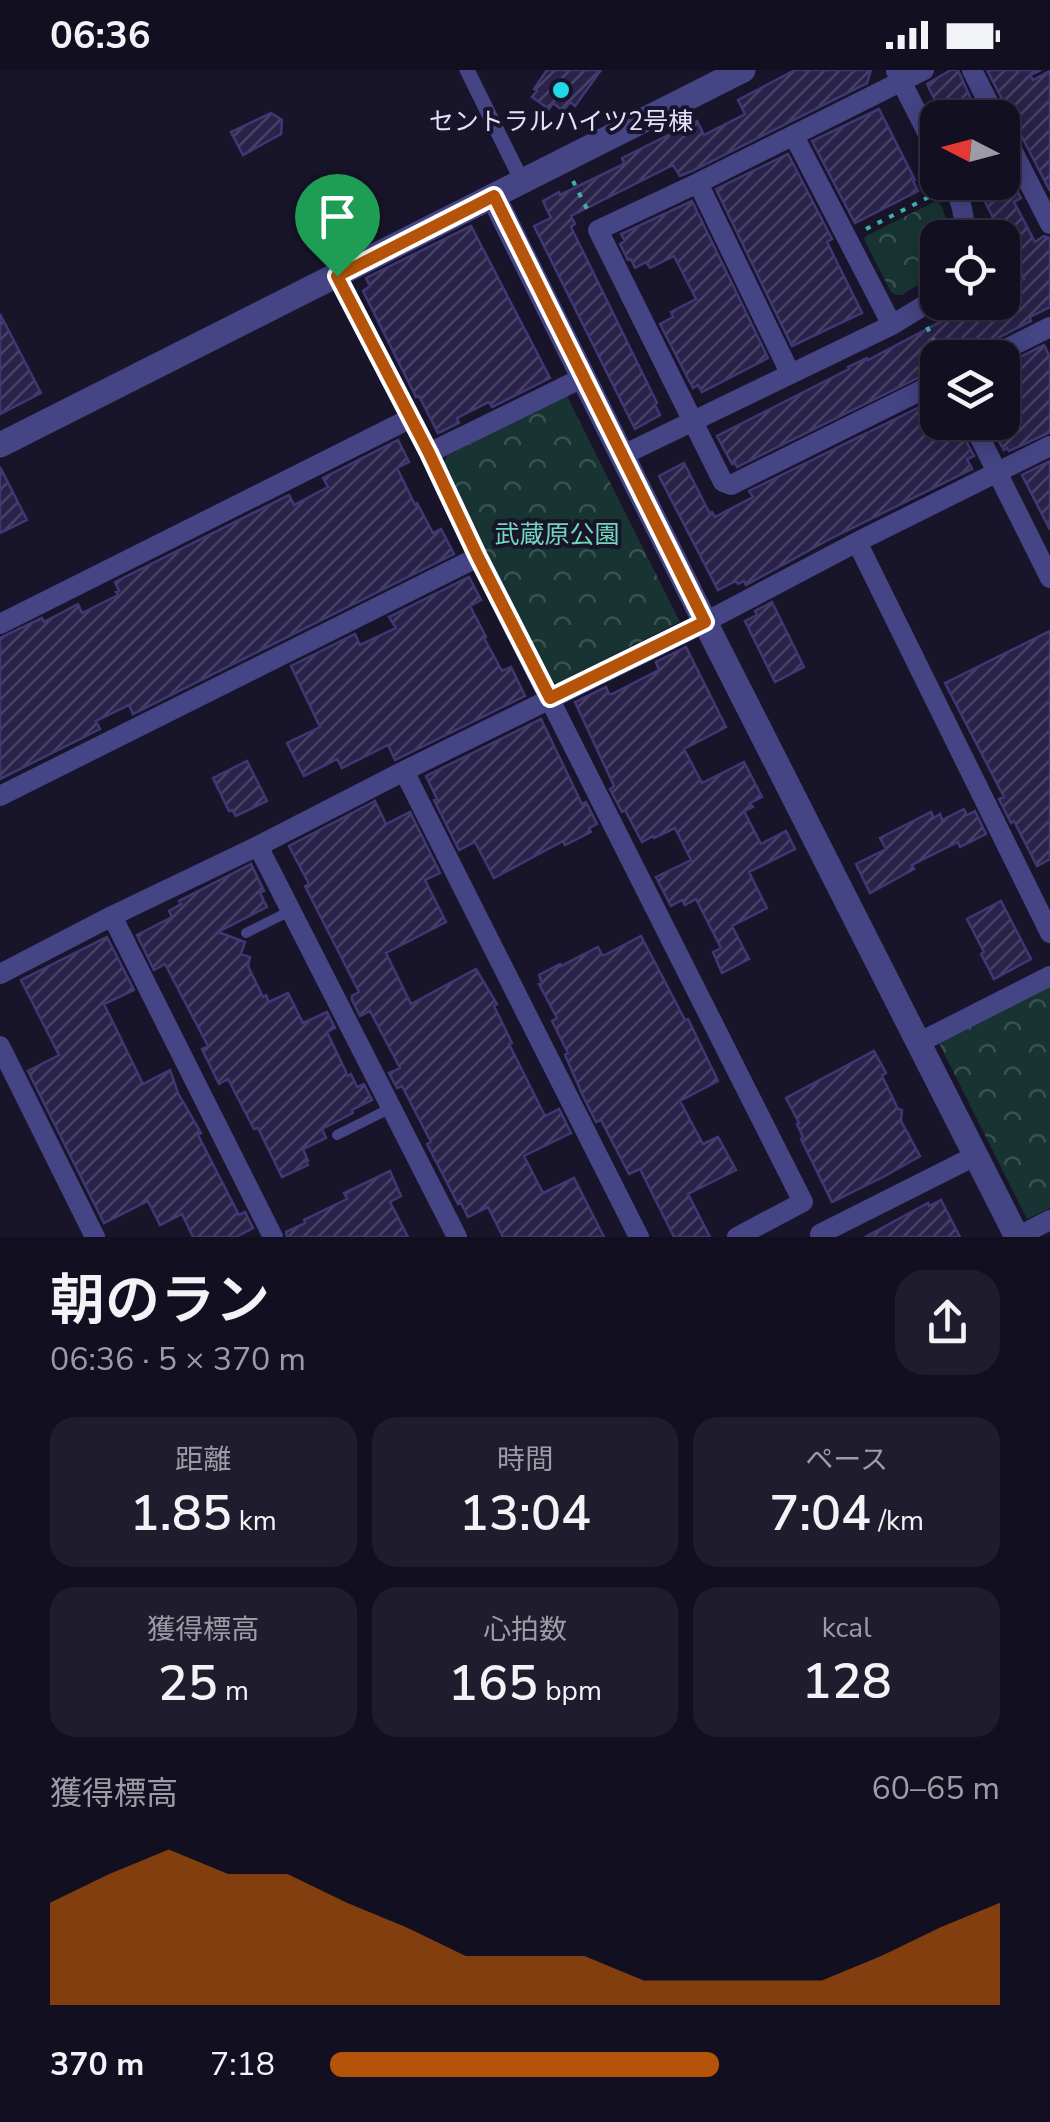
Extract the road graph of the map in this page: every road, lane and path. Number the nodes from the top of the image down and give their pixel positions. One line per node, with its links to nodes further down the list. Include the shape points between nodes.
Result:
1 (468, 70): 11 (street)
2 (743, 70): 9 (street)
3 (924, 70): 5 (street)
4 (972, 70): 6 (street)
5 (898, 76): 7 (street); 8 (street)
6 (987, 100)
7 (920, 119)
8 (794, 136): 12 (street); 21 (street)
9 (562, 161): 11 (street); 16 (path)
10 (1020, 165): 15 (street)
11 (522, 181): 13 (street)
12 (698, 184): 16 (street); 25 (street)
13 (494, 196): 18 (street); 26 (street)
14 (922, 200): 17 (path)
15 (1050, 224)
16 (598, 230): 29 (street)
17 (858, 233)
18 (337, 276): 28 (street); 31 (street)
19 (920, 307): 21 (street)
20 (925, 323): 23 (path)
21 (892, 325): 25 (street)
22 (1050, 326): 24 (street)
23 (934, 340)
24 (1020, 341)
25 (790, 374): 29 (street)
26 (584, 377): 33 (street); 34 (street)
27 (920, 391): 29 (street, via 730,485 722,482)
28 (411, 418): 33 (street); 40 (street)
29 (693, 422): 34 (street)
30 (981, 440): 35 (street)
31 (0, 445)
32 (1050, 446): 35 (street)
33 (429, 453): 37 (street)
34 (623, 454): 39 (street)
35 (998, 473): 36 (street); 38 (street)
36 (856, 542): 39 (street); 48 (street)
37 (478, 557): 41 (street); 43 (street)
38 (1050, 578)
39 (705, 622): 41 (street); 51 (street)
40 (0, 624)
41 (550, 698): 42 (street); 61 (street, via 803,1202)
42 (404, 771): 44 (street); 60 (street)
43 (0, 796)
44 (258, 846): 45 (street); 46 (street)
45 (291, 910): 47 (lane); 53 (street)
46 (112, 916): 49 (street); 58 (street)
47 (246, 933)
48 (1050, 934)
49 (0, 974)
50 (1050, 976): 51 (street)
51 (918, 1042): 55 (street)
52 (0, 1046): 57 (street)
53 (391, 1108): 54 (lane); 59 (street)
54 (337, 1135)
55 (975, 1156): 62 (street); 63 (street)
56 (1050, 1220): 63 (street)
57 (96, 1237)
58 (273, 1237)
59 (457, 1237)
60 (638, 1237)
61 (737, 1237)
62 (821, 1237)
63 (1017, 1237)

